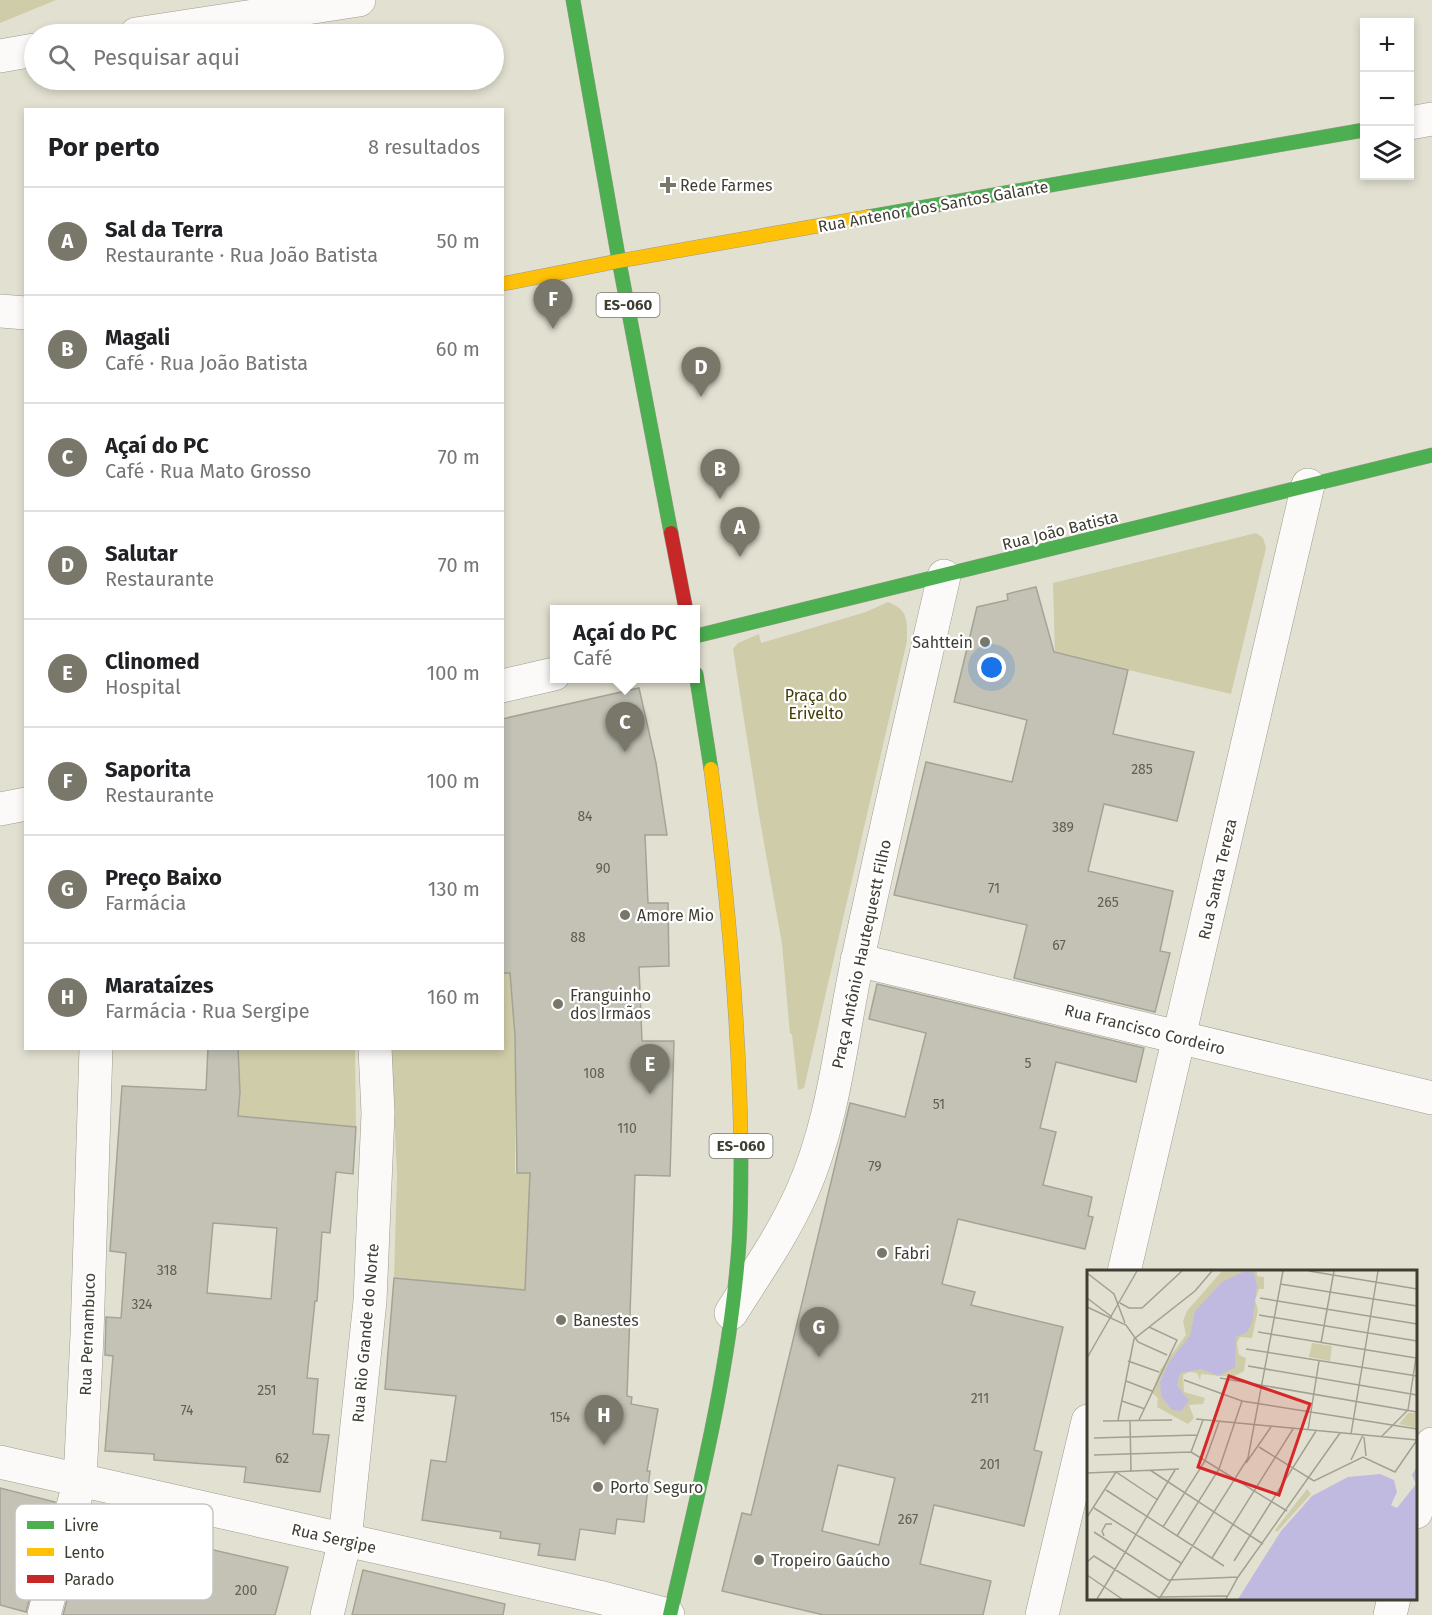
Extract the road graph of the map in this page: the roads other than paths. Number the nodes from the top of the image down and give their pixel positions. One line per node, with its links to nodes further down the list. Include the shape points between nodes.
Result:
1 (359, 0): 3 (street)
2 (573, 0): 9 (street, ES-060)
3 (202, 24)
4 (24, 52): 5 (street)
5 (0, 56)
6 (1432, 119): 7 (street)
7 (1414, 122)
8 (1360, 131): 9 (street, Rua Antenor dos Santos Galante)
9 (619, 261): 10 (street, Rua Antenor dos Santos Galante); 16 (street, ES-060)
10 (504, 284)
11 (0, 311): 12 (street)
12 (24, 313)
13 (1432, 455): 14 (street, Rua João Batista)
14 (1308, 485): 15 (street, Rua João Batista); 24 (street, Rua Santa Tereza)
15 (944, 576): 17 (street, Rua João Batista); 23 (street, Praça Antônio Hautequestt Filho)
16 (685, 605)
17 (700, 635)
18 (550, 675): 20 (street)
19 (697, 683): 29 (street, ES-060, via 731,932 739,1054 741,1199)
20 (504, 686)
21 (24, 804): 22 (street)
22 (0, 809)
23 (857, 960): 24 (street, Rua Francisco Cordeiro); 29 (street, Praça Antônio Hautequestt Filho, via 830,1110 803,1191 781,1235)
24 (1180, 1037): 27 (street, Rua Francisco Cordeiro); 28 (street, Rua Santa Tereza)
25 (96, 1050): 33 (street, Rua Pernambuco)
26 (375, 1050): 38 (street, Rua Rio Grande do Norte, via 378,1113 370,1301)
27 (1432, 1098)
28 (1124, 1270)
29 (731, 1313): 43 (street, ES-060, via 713,1423)
30 (1087, 1429): 44 (street)
31 (1432, 1444): 36 (street)
32 (0, 1462): 33 (street, Rua Sergipe)
33 (80, 1480): 34 (street, Rua Pernambuco); 35 (street, Rua Sergipe)
34 (74, 1504)
35 (186, 1504)
36 (1417, 1508)
37 (213, 1510): 38 (street, Rua Sergipe)
38 (345, 1540): 42 (street, Rua Rio Grande do Norte); 43 (street, Rua Sergipe)
39 (48, 1600): 41 (street, Rua Pernambuco)
40 (1394, 1600): 45 (street)
41 (44, 1615)
42 (327, 1615)
43 (669, 1615)
44 (1042, 1615)
45 (1390, 1615)

